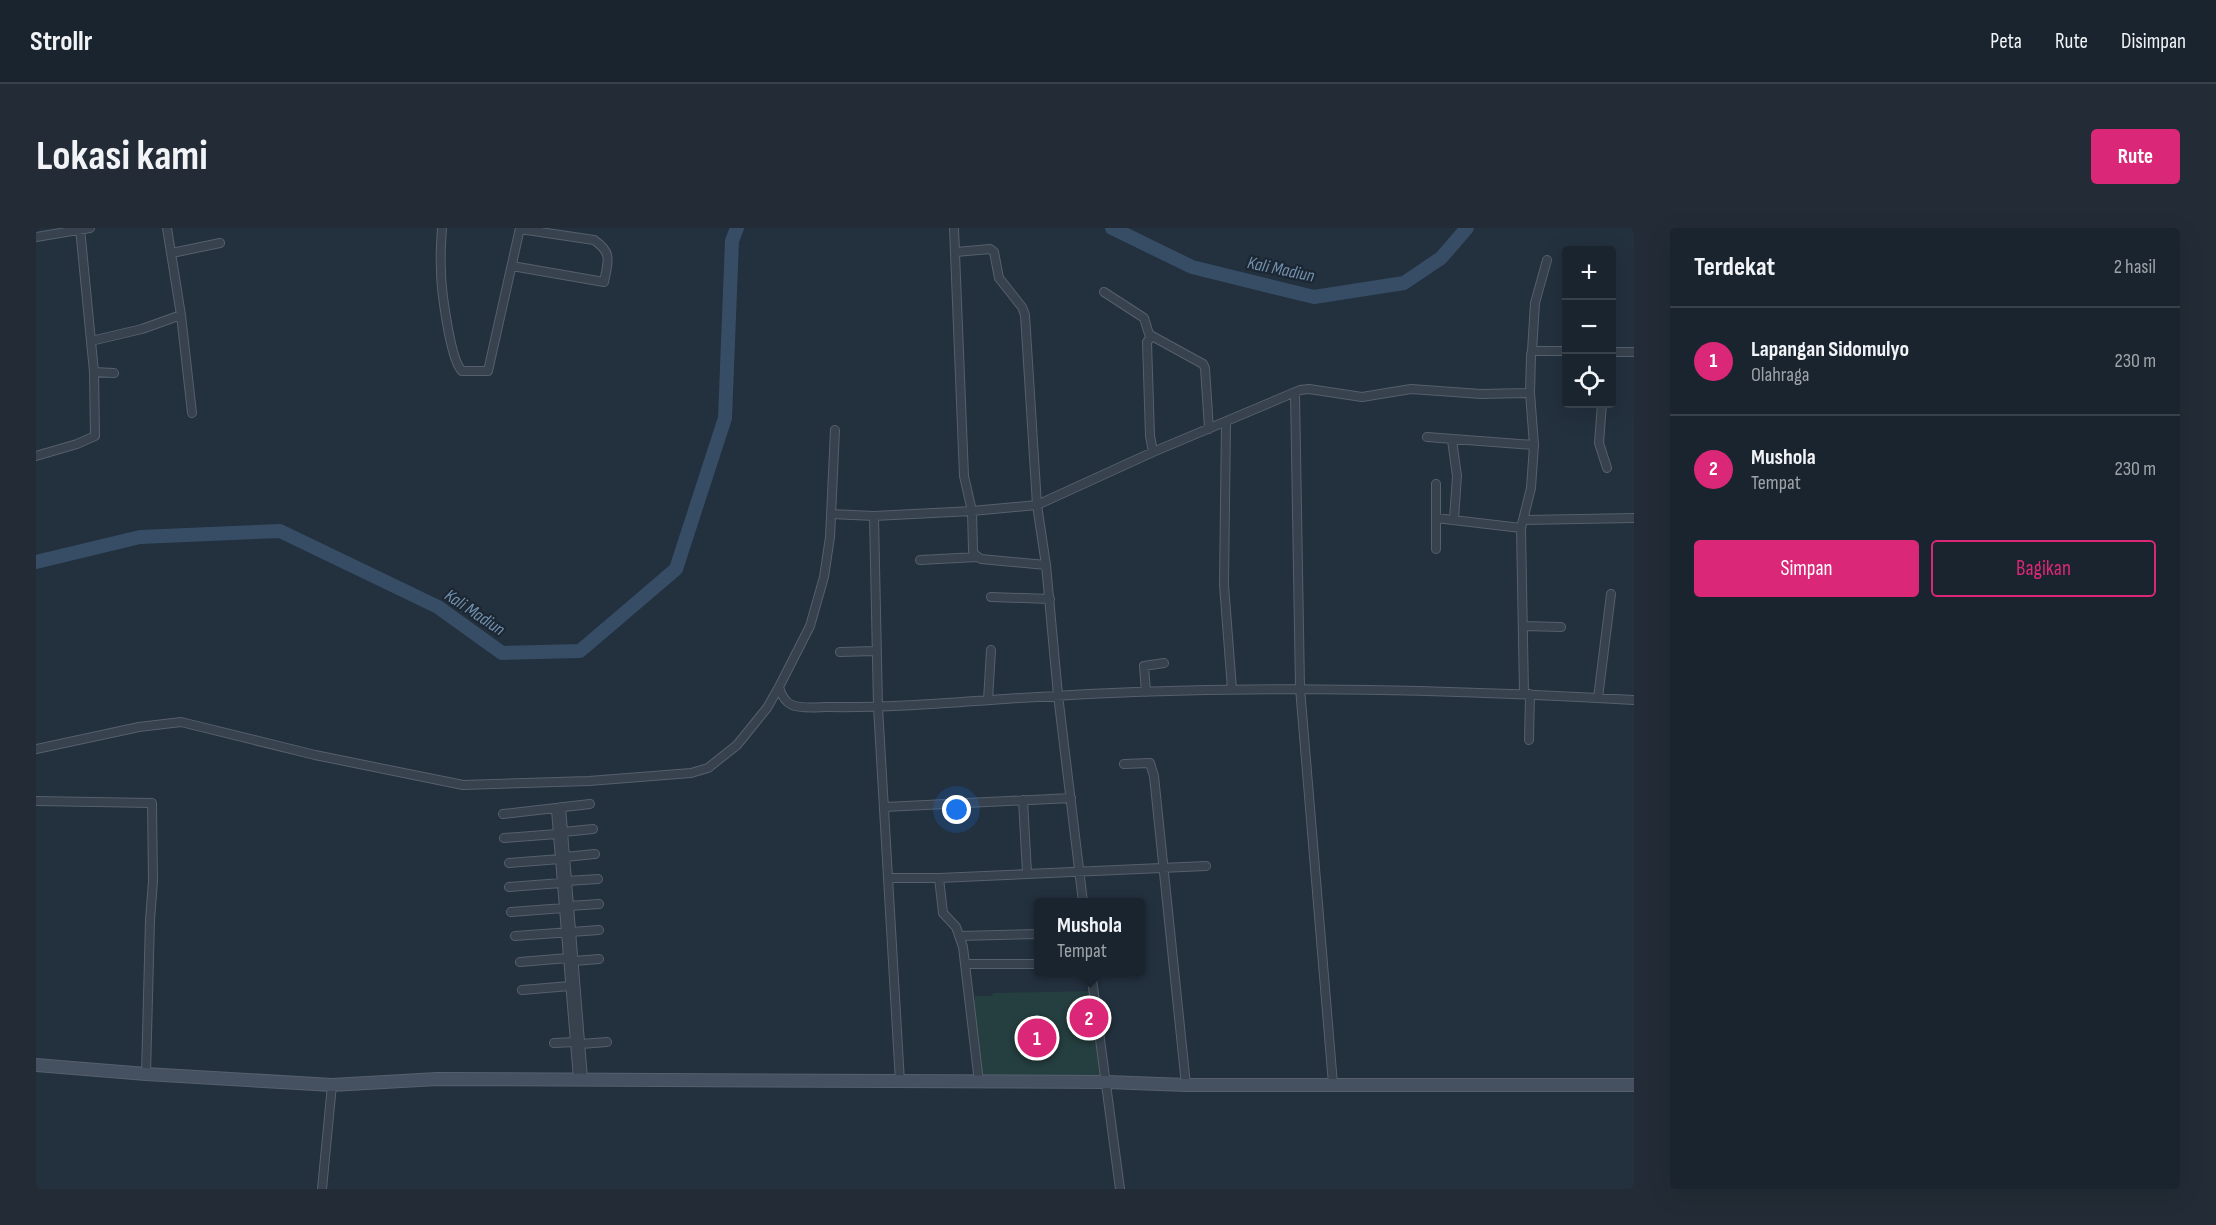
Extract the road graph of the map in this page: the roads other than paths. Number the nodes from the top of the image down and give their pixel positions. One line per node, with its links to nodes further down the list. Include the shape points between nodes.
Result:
1 (167, 228): 9 (street)
2 (442, 228): 11 (street, via 441,282 453,352 462,370 488,371)
3 (954, 228): 8 (street)
4 (83, 229): 6 (street); 15 (street)
5 (520, 229): 11 (street); 11 (street, via 594,240 609,256 604,282)
6 (36, 237)
7 (220, 243): 9 (street)
8 (956, 252): 36 (street, via 994,252 999,278 1025,315); 37 (street, via 964,476)
9 (171, 254): 13 (street)
10 (1547, 260): 16 (street, via 1535,303)
11 (512, 266)
12 (1104, 292): 14 (street, via 1144,318)
13 (181, 315): 15 (street); 25 (street)
14 (1150, 337): 27 (street, via 1203,364); 32 (street, via 1147,342)
15 (91, 341): 20 (street)
16 (1532, 351): 17 (street); 23 (street)
17 (1562, 351)
18 (1616, 352): 19 (street)
19 (1634, 352)
20 (94, 372): 21 (street); 33 (street, via 95,436)
21 (114, 373)
22 (1295, 393): 23 (street, via 1309,389 1362,397 1411,388 1481,394); 26 (street); 58 (street)
23 (1530, 393): 31 (street)
24 (1602, 408): 34 (street, via 1599,443)
25 (192, 413)
26 (1226, 422): 27 (street); 59 (street, via 1224,585)
27 (1209, 429): 32 (street)
28 (835, 430): 38 (street)
29 (1427, 437): 30 (street)
30 (1452, 440): 31 (street); 42 (street, via 1457,476)
31 (1534, 445): 43 (street, via 1531,488)
32 (1153, 452): 36 (street)
33 (36, 456)
34 (1607, 468)
35 (1436, 484): 40 (street)
36 (1037, 504): 37 (street); 47 (street)
37 (972, 511): 39 (street); 45 (street, via 973,550)
38 (831, 514): 39 (street); 57 (street, via 824,577 810,626)
39 (874, 516): 53 (street)
40 (1436, 518): 42 (street); 44 (street)
41 (1634, 518): 43 (street)
42 (1454, 519): 43 (street)
43 (1522, 524): 51 (street)
44 (1436, 549)
45 (977, 557): 46 (street); 47 (street)
46 (920, 560)
47 (1047, 565): 50 (street)
48 (1611, 594): 63 (street)
49 (992, 597): 50 (street)
50 (1050, 599): 62 (street)
51 (1522, 626): 52 (street); 61 (street)
52 (1562, 627)
53 (875, 651): 55 (street); 66 (street)
54 (991, 651): 64 (street)
55 (840, 652)
56 (1164, 663): 60 (street, via 1144,666)
57 (779, 687): 66 (street, via 793,706); 68 (street, via 736,745 708,768 691,773 589,781 455,784 181,722)
58 (1300, 688): 59 (street); 61 (street); 118 (street)
59 (1232, 689): 60 (street)
60 (1146, 692): 62 (street)
61 (1527, 694): 63 (street); 67 (street)
62 (1058, 695): 64 (street); 70 (street)
63 (1598, 698): 65 (street)
64 (988, 700): 66 (street)
65 (1634, 700)
66 (878, 707): 74 (street)
67 (1530, 740)
68 (36, 749)
69 (1124, 764): 84 (street, via 1151,763)
70 (1071, 798): 71 (street); 85 (street)
71 (1023, 800): 74 (street); 86 (street)
72 (36, 801): 113 (street, via 152,802)
73 (590, 804): 75 (street)
74 (884, 807): 87 (street)
75 (558, 808): 76 (street); 78 (street)
76 (503, 814)
77 (593, 829): 78 (street)
78 (560, 833): 79 (street); 81 (street)
79 (504, 838)
80 (595, 854): 81 (street)
81 (562, 858): 82 (street); 90 (street)
82 (509, 863)
83 (1206, 866): 84 (street)
84 (1164, 868): 85 (street); 120 (street)
85 (1079, 871): 86 (street); 92 (street)
86 (1027, 873): 88 (street)
87 (888, 878): 88 (street); 115 (street)
88 (939, 878): 100 (street, via 944,913)
89 (598, 879): 90 (street)
90 (564, 882): 91 (street); 94 (street)
91 (509, 887)
92 (1082, 898)
93 (599, 904): 94 (street)
94 (567, 907): 95 (street); 99 (street)
95 (512, 912)
96 (599, 930): 99 (street)
97 (1034, 934): 100 (street)
98 (515, 936): 99 (street)
99 (569, 936): 102 (street)
100 (960, 936): 104 (street)
101 (599, 959): 102 (street)
102 (571, 960): 103 (street); 107 (street); 110 (street)
103 (519, 962)
104 (965, 964): 105 (street); 116 (street)
105 (1034, 964)
106 (1091, 976): 117 (street)
107 (570, 986): 108 (street); 110 (street)
108 (522, 990)
109 (607, 1042): 110 (street)
110 (578, 1043): 111 (street); 114 (street)
111 (554, 1044)
112 (36, 1065): 113 (main road)
113 (146, 1074): 119 (main road)
114 (580, 1079): 115 (main road); 119 (main road, via 437,1078)
115 (900, 1082): 116 (main road)
116 (979, 1082): 117 (main road)
117 (1107, 1082): 120 (main road); 123 (street)
118 (1333, 1084): 120 (main road); 121 (main road)
119 (332, 1085): 122 (street)
120 (1186, 1085)
121 (1634, 1085)
122 (322, 1189)
123 (1120, 1189)

